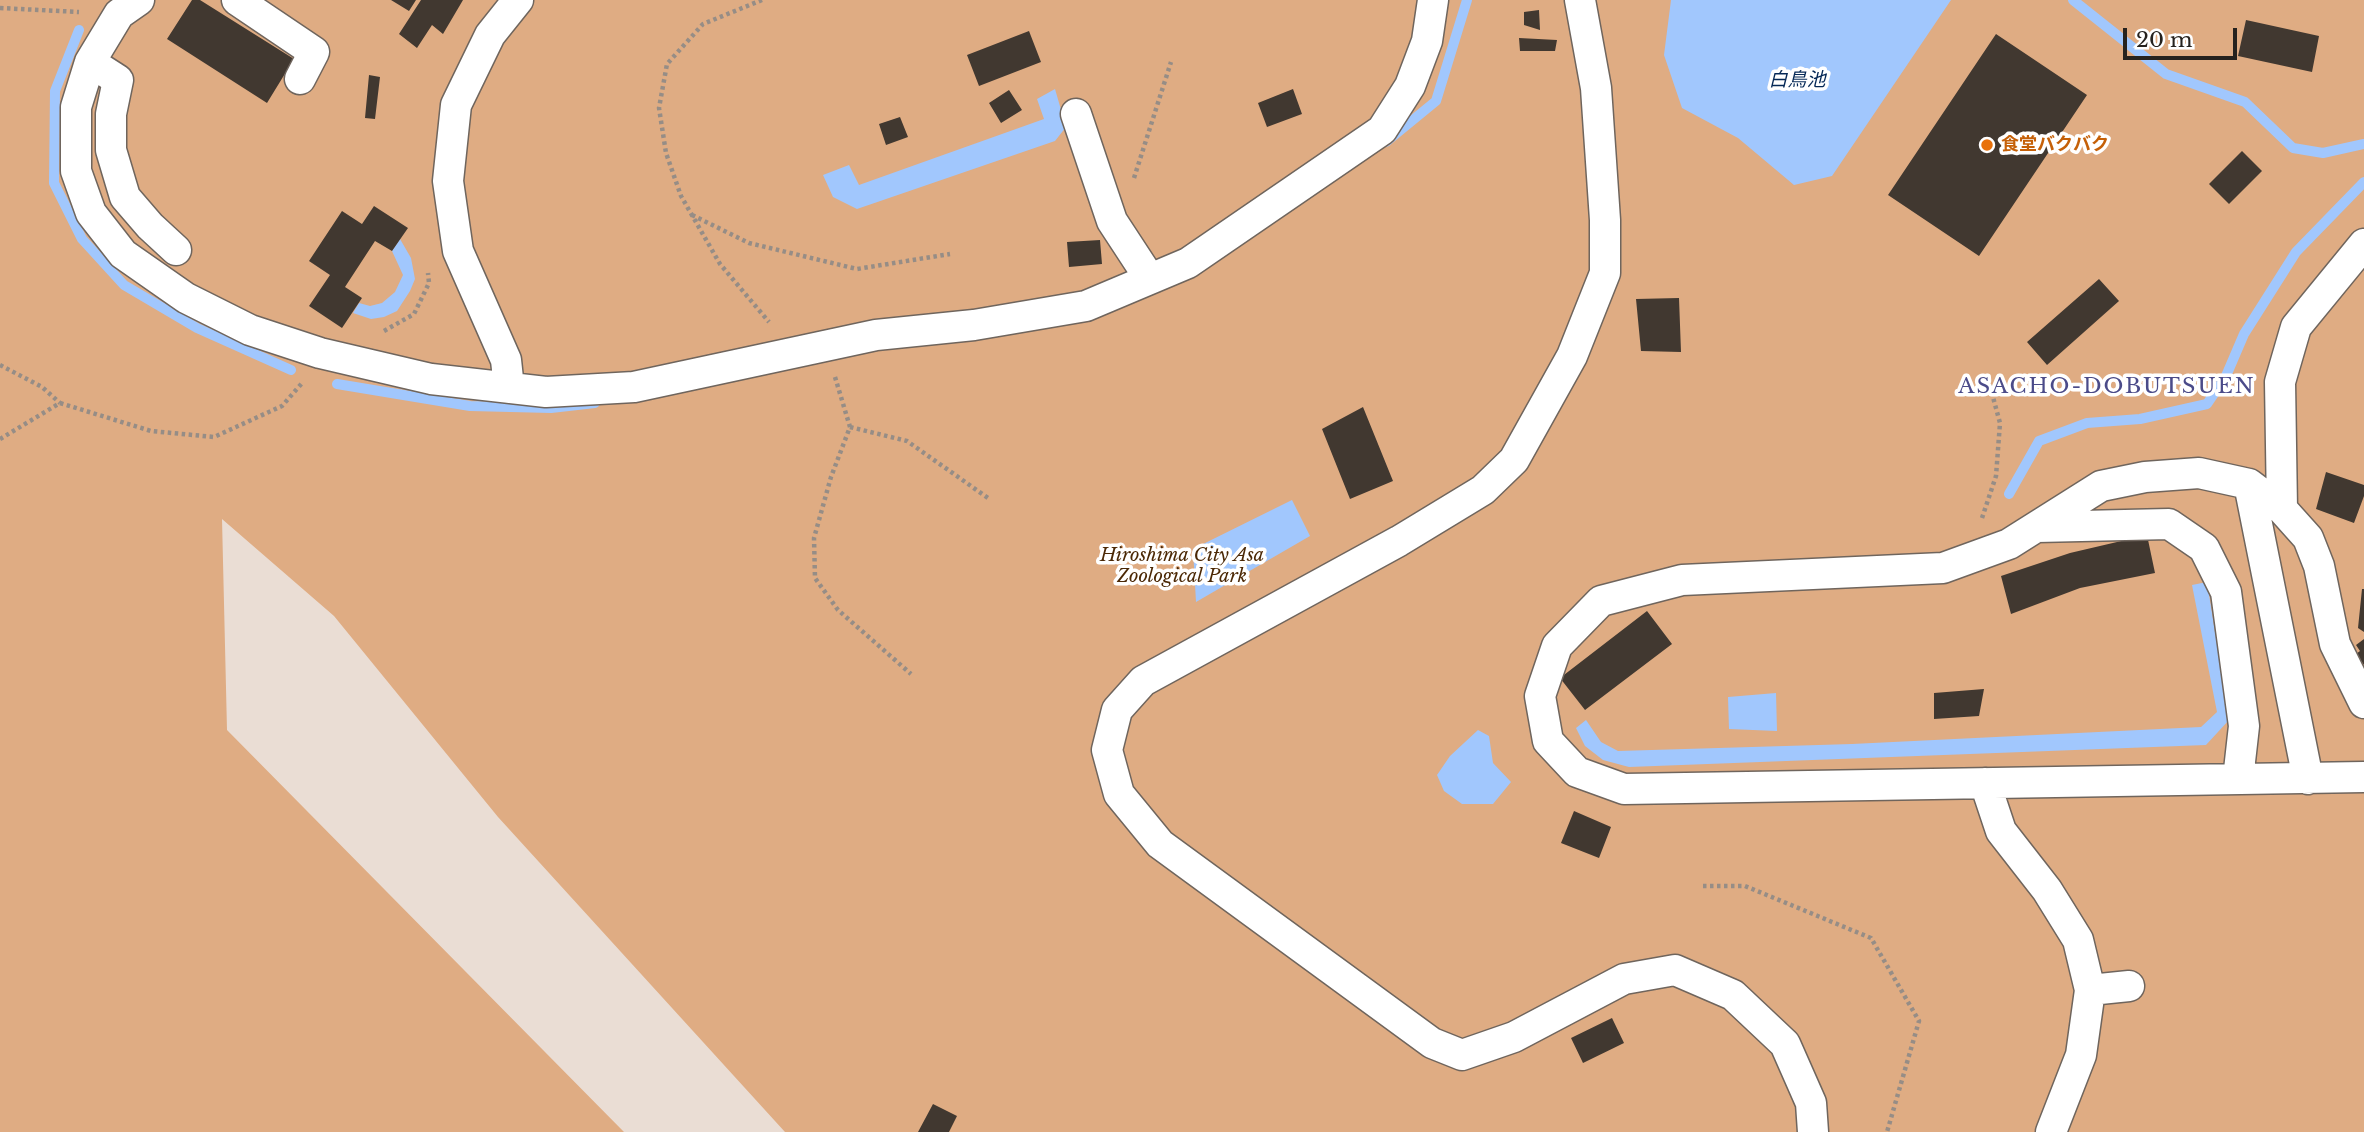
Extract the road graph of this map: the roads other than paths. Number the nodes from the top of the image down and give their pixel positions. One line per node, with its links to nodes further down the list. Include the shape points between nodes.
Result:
1 (237, 0): 7 (street, via 314,52)
2 (517, 0): 14 (street, via 490,35 456,106 448,181 458,251 506,359)
3 (1433, 0): 13 (street, via 1427,41 1410,86 1382,130 1188,263)
4 (1585, 6): 25 (street, via 1596,88 1605,274 1572,356 1514,460 1483,490 1399,541 1143,681 1116,710 1107,750 1119,794 1160,844 1432,1043 1462,1055 1514,1037 1624,979 1675,970 1733,995 1785,1044 1811,1103)
5 (129, 7): 6 (street)
6 (90, 62): 9 (street, via 118,80 111,114 111,150); 10 (street, via 76,107 76,171)
7 (300, 79)
8 (1076, 114): 13 (street, via 1112,221)
9 (125, 197): 10 (street); 12 (street)
10 (91, 213): 14 (street, via 123,254 186,298 250,330 320,353 431,379)
11 (2364, 244): 16 (street, via 2296,327 2280,382)
12 (176, 250)
13 (1150, 279): 14 (street, via 1086,306 974,325 876,335 634,387 546,392)
14 (509, 388)
15 (2249, 484): 16 (street); 17 (street, via 2199,473 2145,477 2101,486); 21 (street)
16 (2282, 509): 18 (street, via 2308,538 2319,566 2335,645)
17 (2036, 527): 20 (street, via 2169,524 2204,548 2226,592 2244,726); 22 (street, via 2009,544 1943,568 1682,580 1601,601 1558,646 1540,696 1548,741 1577,772 1624,789)
18 (2364, 703)
19 (2364, 778): 21 (street)
20 (2238, 779): 21 (street); 22 (street)
21 (2308, 779)
22 (1984, 783): 24 (street, via 2001,831 2047,890 2077,940)
23 (2129, 986): 24 (street)
24 (2091, 990): 26 (street, via 2081,1055)
25 (1813, 1132)
26 (2051, 1132)

